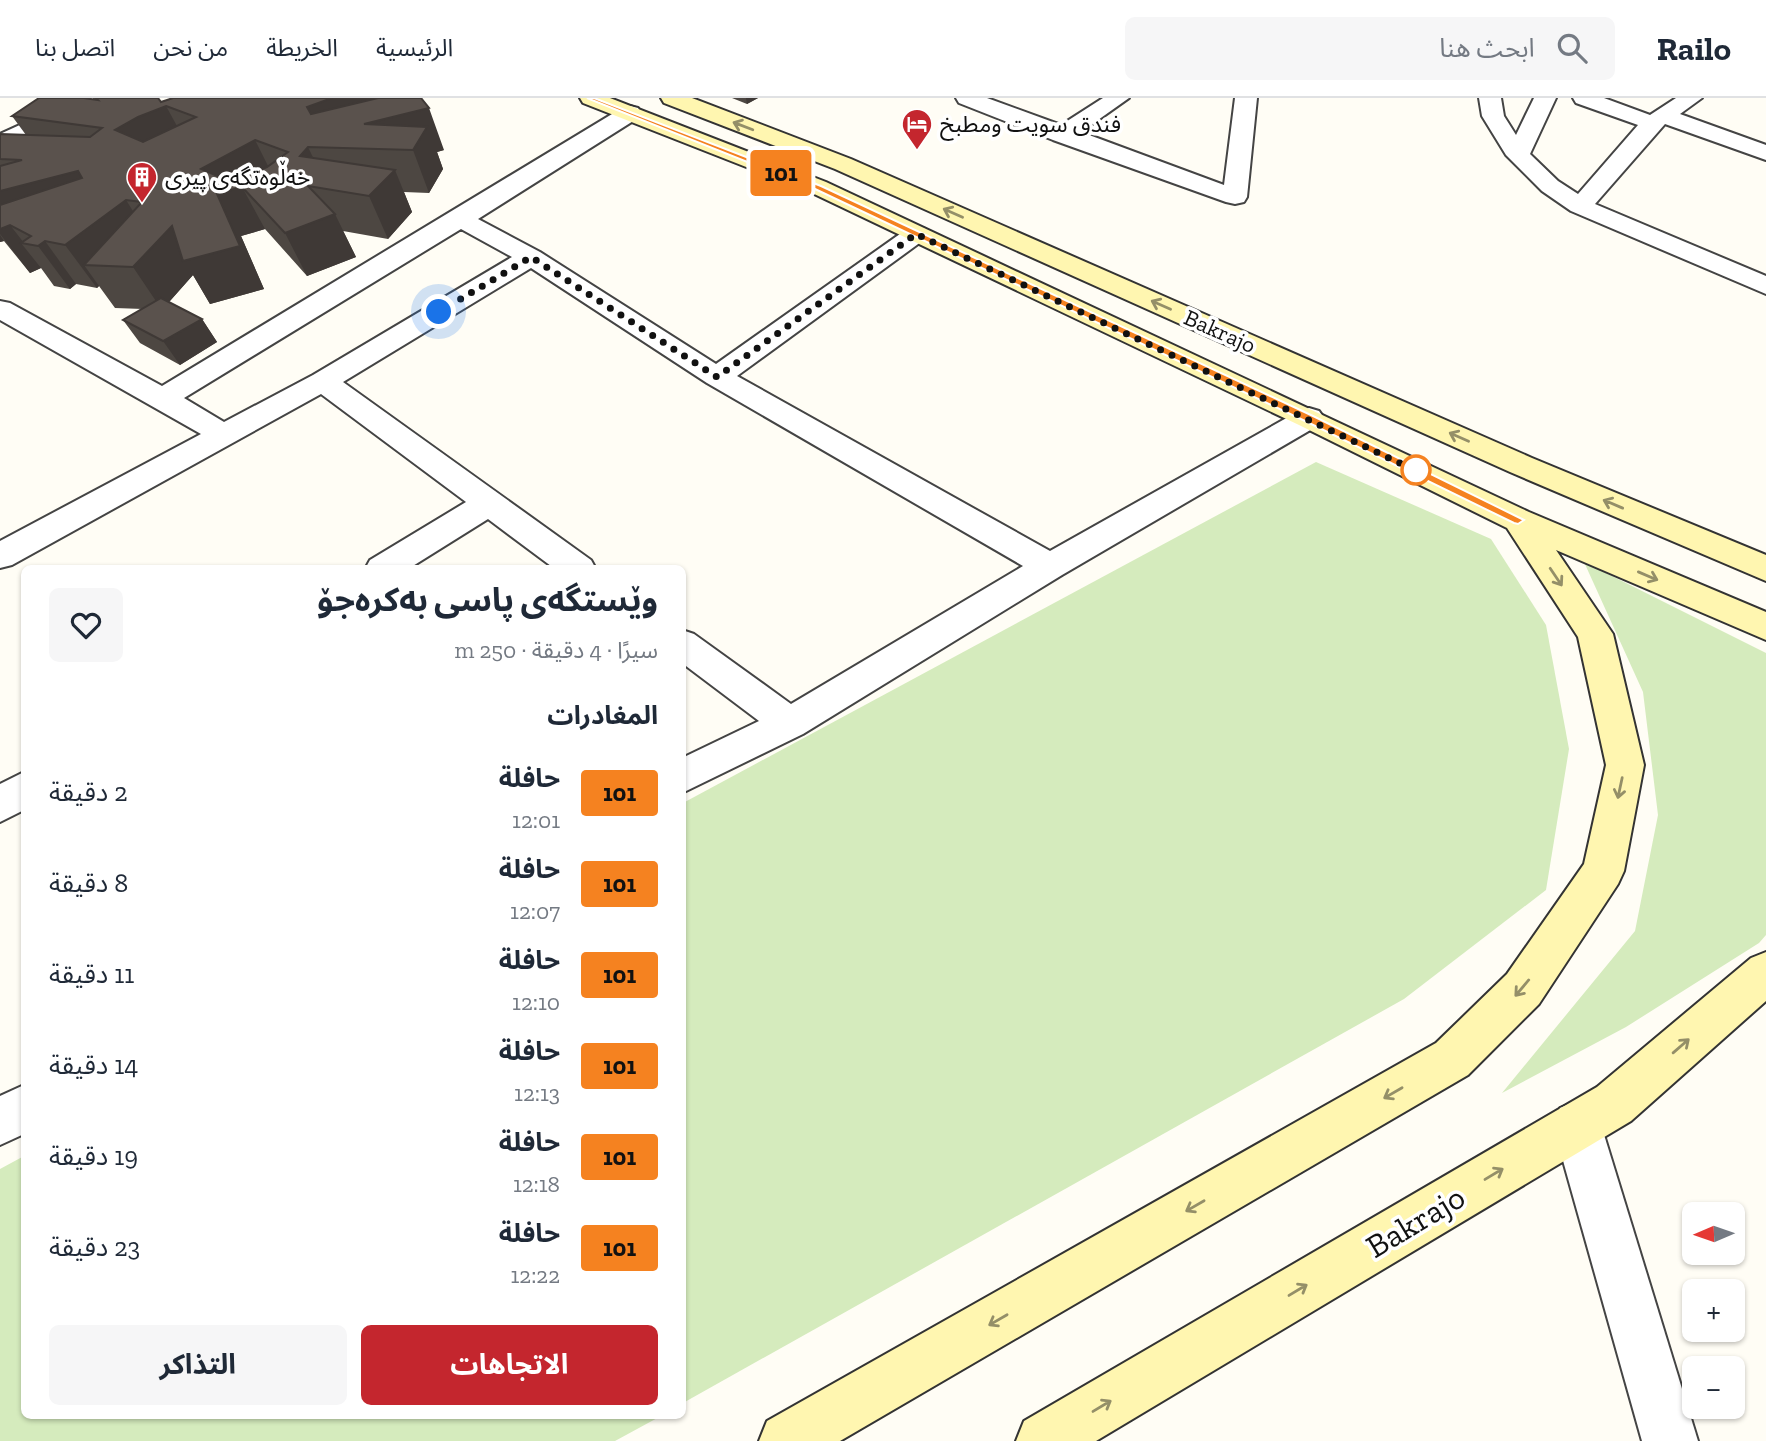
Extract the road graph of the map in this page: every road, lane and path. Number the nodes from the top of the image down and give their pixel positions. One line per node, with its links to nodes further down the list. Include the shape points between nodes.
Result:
1 (97, 98): 14 (street)
2 (591, 98): 11 (main road)
3 (672, 98): 34 (main road, Bakrajo, one-way to 3, via 843,164)
4 (967, 98): 13 (street)
5 (1118, 98): 13 (street)
6 (1246, 98): 13 (street, via 1235,197)
7 (1490, 98): 16 (street, via 1493,116)
8 (1545, 98): 16 (street)
9 (1584, 98): 12 (street)
10 (1691, 98): 12 (street)
11 (629, 113): 18 (street); 19 (main road, via 818,187)
12 (1657, 119): 15 (street); 17 (street)
13 (1061, 135)
14 (0, 143)
15 (1766, 153)
16 (1518, 155): 17 (street, via 1550,186)
17 (1580, 206): 21 (street)
18 (460, 219): 20 (street); 25 (street)
19 (916, 234): 23 (street); 26 (main road)
20 (531, 257): 23 (street); 24 (street)
21 (1764, 282)
22 (0, 309): 25 (street)
23 (717, 377): 33 (street)
24 (323, 381): 27 (street); 28 (street)
25 (163, 398): 27 (street)
26 (1309, 418): 29 (main road); 33 (street)
27 (224, 435): 30 (street)
28 (489, 503): 31 (street); 32 (street)
29 (1518, 520): 35 (main road, one-way to 35); 45 (main road, one-way to 45, via 1595,634 1625,765 1603,871 1523,989 1452,1059)
30 (0, 556)
31 (388, 565)
32 (574, 565)
33 (1050, 566): 37 (street)
34 (1766, 569)
35 (1766, 627)
36 (686, 648): 37 (street)
37 (790, 723): 38 (street)
38 (686, 775)
39 (21, 791): 40 (street)
40 (0, 804)
41 (1766, 973): 44 (main road, Bakrajo, one-way to 41, via 1614,1104)
42 (21, 1110): 43 (street)
43 (0, 1121)
44 (1577, 1125): 46 (main road, Bakrajo, one-way to 44); 47 (street)
45 (787, 1441)
46 (1044, 1441)
47 (1670, 1441)

